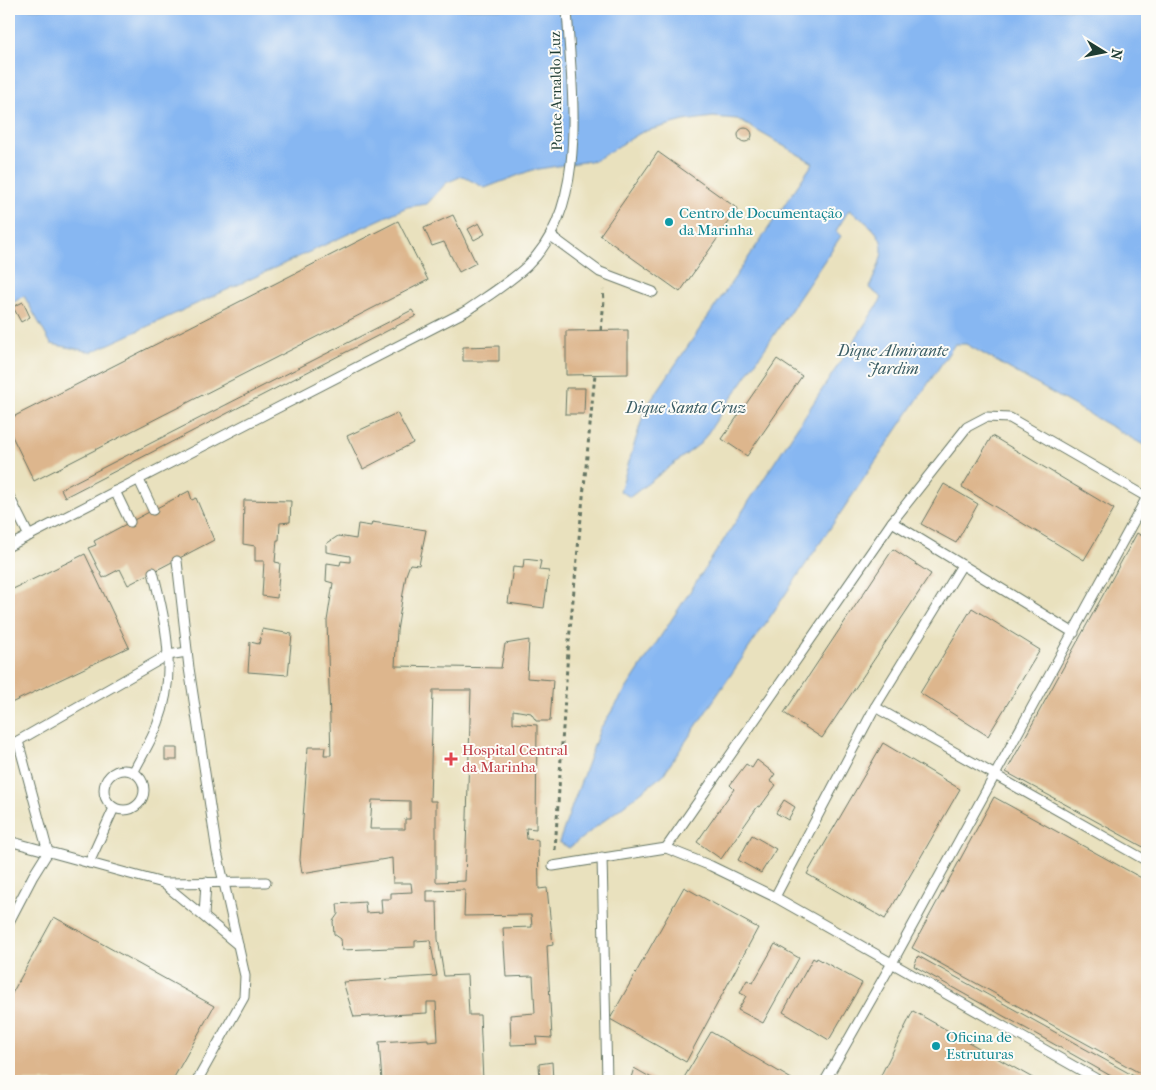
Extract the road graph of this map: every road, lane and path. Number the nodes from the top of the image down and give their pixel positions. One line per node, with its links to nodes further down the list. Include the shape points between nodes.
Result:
1 (568, 9): 2 (lane, Ponte Arnaldo Luz, via 573,119 571,172)
2 (551, 236): 3 (lane); 7 (lane, Ponte Arnaldo Luz, via 527,266 466,311)
3 (600, 272): 4 (lane); 5 (path, via 604,301)
4 (653, 292)
5 (601, 330)
6 (595, 374): 34 (path, via 568,651)
7 (139, 480): 8 (lane, Ponte Arnaldo Luz); 11 (lane)
8 (115, 491): 12 (lane); 14 (lane, Ponte Arnaldo Luz)
9 (9, 496): 14 (lane)
10 (1147, 497): 13 (lane, via 1010,418 986,417 967,427); 19 (lane)
11 (153, 510)
12 (130, 522)
13 (892, 522): 17 (lane); 29 (lane)
14 (29, 536): 15 (lane, Ponte Arnaldo Luz)
15 (9, 546)
16 (177, 561): 20 (lane)
17 (962, 565): 19 (lane); 22 (lane)
18 (153, 572): 21 (lane, via 165,615)
19 (1074, 633): 26 (lane)
20 (187, 652): 21 (lane); 35 (lane, via 217,852)
21 (168, 655): 23 (lane); 25 (lane, via 167,694 158,724)
22 (875, 708): 26 (lane); 39 (lane)
23 (18, 741): 24 (lane); 30 (lane)
24 (9, 746)
25 (134, 771): 27 (lane, via 143,782 140,802 128,810); 27 (lane, via 120,769 104,783 105,797)
26 (994, 775): 32 (lane); 43 (lane)
27 (114, 808): 33 (lane)
28 (9, 841): 30 (lane)
29 (666, 848): 31 (lane); 39 (lane)
30 (48, 852): 33 (lane); 41 (lane)
31 (602, 857): 34 (lane); 45 (lane)
32 (1147, 861)
33 (89, 862): 38 (lane)
34 (553, 866)
35 (225, 881): 36 (lane); 37 (lane); 42 (lane)
36 (206, 882): 38 (lane); 40 (lane)
37 (266, 882)
38 (163, 883): 40 (lane)
39 (775, 897): 43 (lane)
40 (204, 916): 42 (lane)
41 (9, 922)
42 (238, 944): 44 (lane, via 245,976 244,997)
43 (892, 964): 46 (lane); 47 (lane)
44 (197, 1081)
45 (607, 1081)
46 (824, 1081)
47 (1100, 1081)

